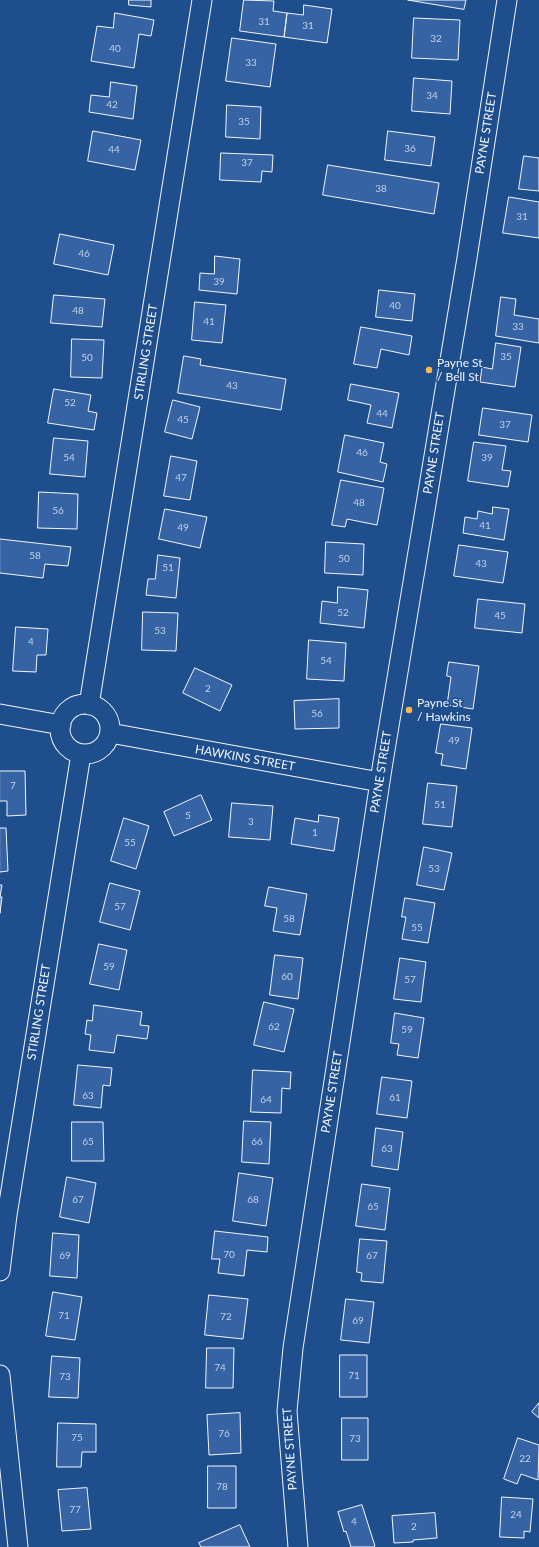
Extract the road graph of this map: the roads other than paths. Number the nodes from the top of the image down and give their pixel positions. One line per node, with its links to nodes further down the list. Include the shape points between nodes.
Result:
1 (202, 0): 3 (street, STIRLING STREET)
2 (507, 0): 8 (street, PAYNE STREET)
3 (89, 705): 5 (street, via 74,707 63,718); 6 (street, via 103,712 110,725)
4 (0, 714): 5 (street)
5 (61, 725): 7 (street, via 63,740 68,747)
6 (110, 733): 7 (street, via 102,747 89,754); 8 (street, HAWKINS STREET)
7 (81, 754): 9 (street, STIRLING STREET)
8 (380, 782): 12 (street, PAYNE STREET, via 293,1348 287,1411)
9 (0, 1271)
10 (0, 1375): 11 (street)
11 (18, 1547)
12 (298, 1547)

